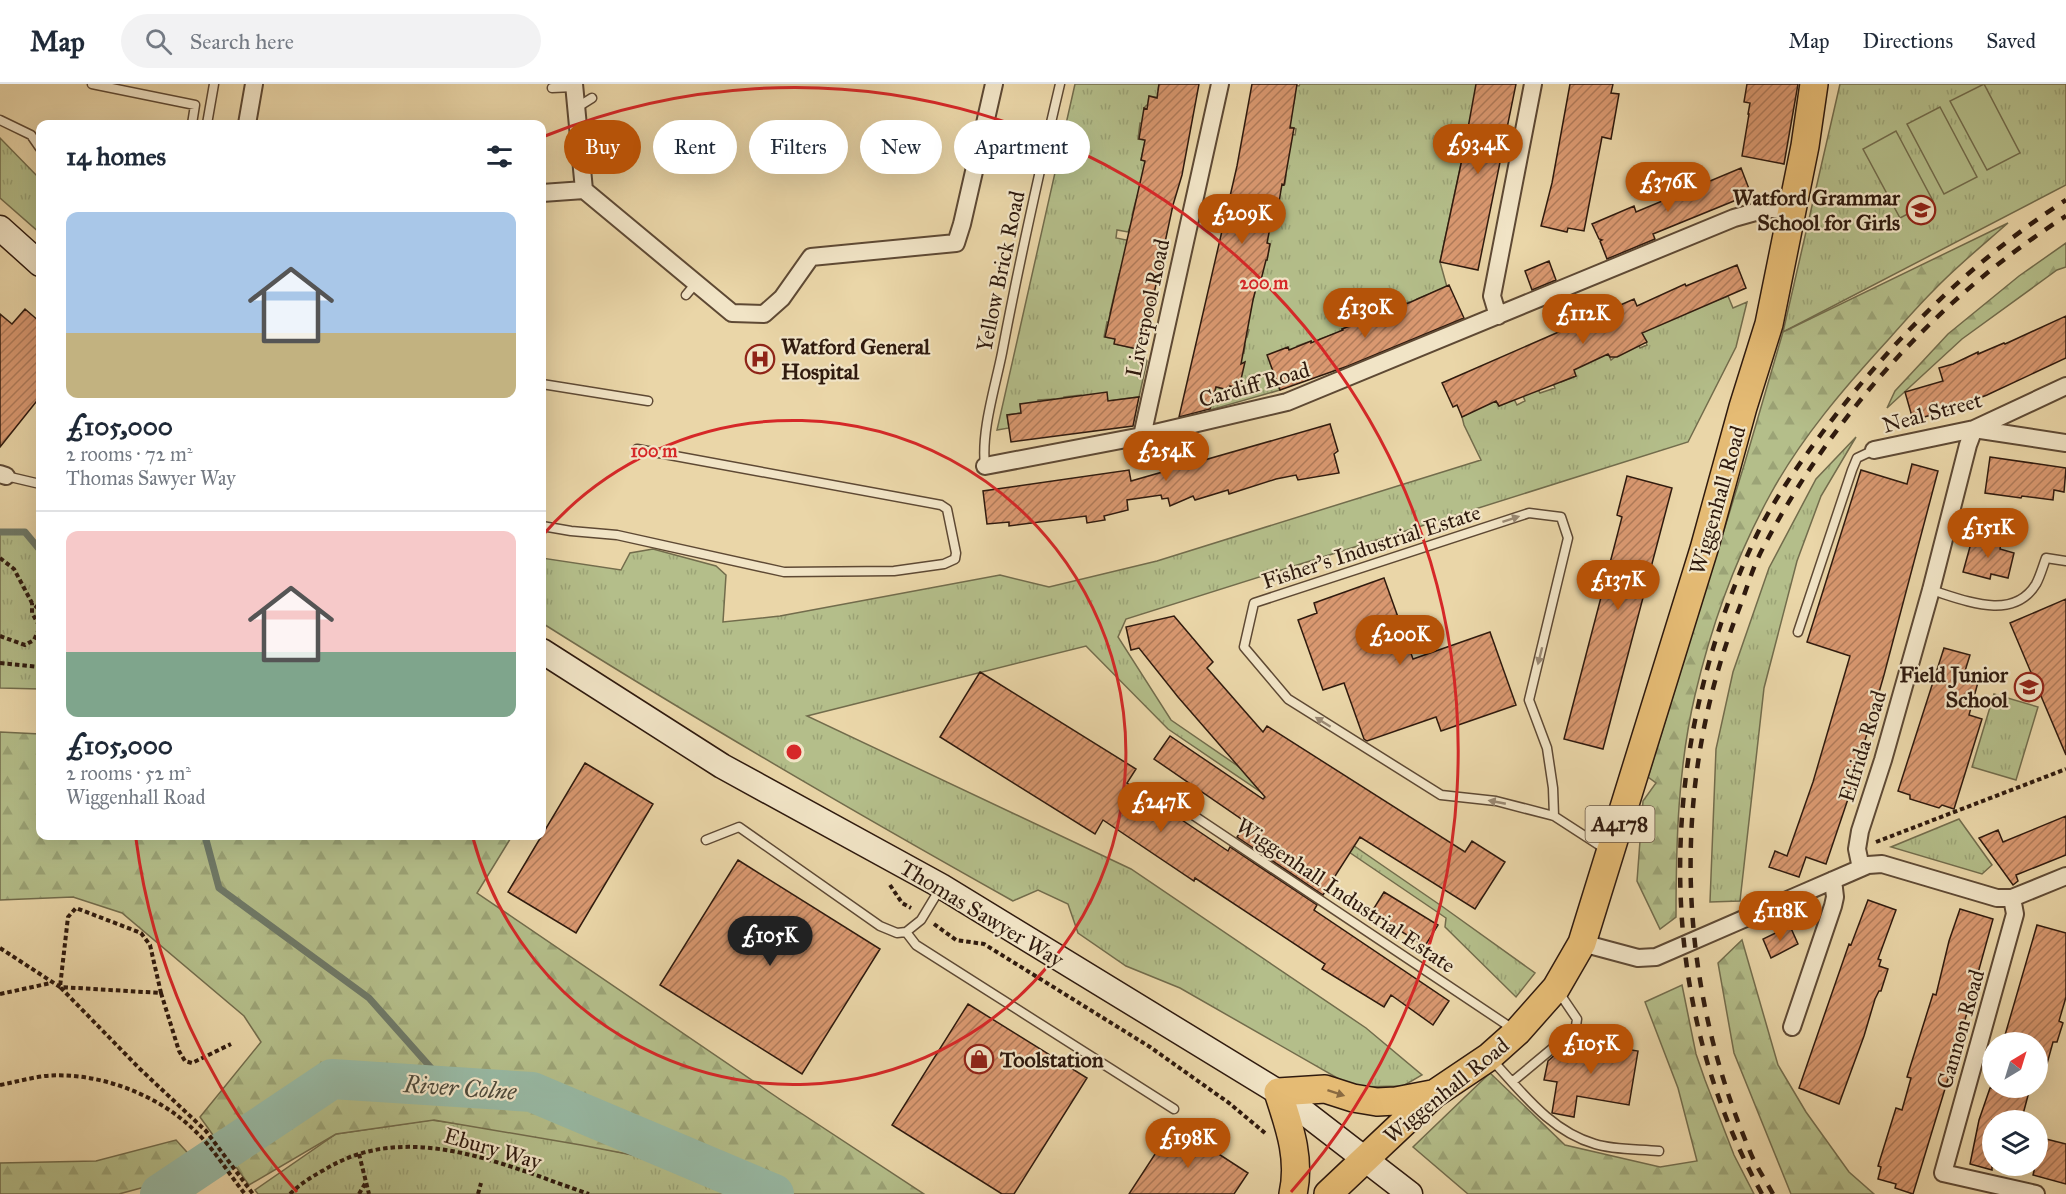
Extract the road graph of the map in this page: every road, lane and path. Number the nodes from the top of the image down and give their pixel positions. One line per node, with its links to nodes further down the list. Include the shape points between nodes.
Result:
1 (92, 84): 14 (lane, via 195,105)
2 (214, 84): 15 (lane)
3 (254, 84): 16 (street)
4 (994, 84): 18 (street, via 956,243 811,257 782,298 764,314 732,314 691,289)
5 (1060, 84): 32 (lane, Yellow Brick Road, via 983,448)
6 (1220, 84): 28 (street, Liverpool Road)
7 (1533, 84): 23 (street, via 1492,296)
8 (1814, 84): 20 (main road, Wiggenhall Road / A4178)
9 (574, 86): 10 (lane); 12 (street)
10 (552, 88)
11 (592, 98): 12 (lane)
12 (576, 109): 18 (street)
13 (0, 120): 17 (lane, via 31,135)
14 (193, 120)
15 (208, 120)
16 (248, 120)
17 (36, 142)
18 (584, 190): 19 (street)
19 (546, 193)
20 (1792, 209): 23 (street, Cardiff Road, via 1766,209 1734,218); 53 (main road, Wiggenhall Road / A4178, via 1769,324)
21 (0, 228): 22 (street)
22 (36, 260)
23 (1498, 316): 28 (street, Cardiff Road, via 1287,402)
24 (546, 385): 26 (lane)
25 (2066, 386): 27 (street, Neal Street)
26 (648, 401)
27 (1974, 429): 29 (street); 31 (street, Neal Street); 38 (street, Elfrida Road)
28 (1142, 436): 32 (street, Cardiff Road)
29 (2066, 443)
30 (636, 449): 35 (lane, via 941,505 947,508 955,559 894,571 783,572 616,535)
31 (1874, 450): 42 (lane, via 1857,458)
32 (986, 466)
33 (3, 475): 34 (lane)
34 (36, 483)
35 (546, 527)
36 (0, 558): 39 (path, via 14,569)
37 (2066, 561): 38 (lane, via 2046,558 2036,584 2011,605 1980,604)
38 (1931, 590): 52 (street, Elfrida Road)
39 (32, 603): 40 (path); 41 (path)
40 (36, 606)
41 (36, 620)
42 (1798, 632)
43 (0, 636): 44 (path, via 25,645)
44 (36, 636)
45 (549, 655): 58 (street, Thomas Sawyer Way, via 722,766)
46 (0, 663): 47 (path)
47 (36, 667)
48 (2066, 769): 52 (path)
49 (1154, 789): 70 (lane, Wiggenhall Industrial Estate)
50 (1554, 816): 50 (lane, Fisher's Industrial Estate, one-way to 50, via 1496,801 1441,795 1288,699 1244,647 1254,603 1529,513 1561,517 1568,538 1529,700 1547,748); 53 (lane, Fisher's Industrial Estate)
51 (706, 840): 61 (lane, via 739,827 880,926)
52 (1857, 849): 54 (street, Elfrida Road)
53 (1611, 853): 62 (main road, Wiggenhall Road / A4178)
54 (1861, 868): 56 (street); 59 (street, via 1882,864 1997,898)
55 (2066, 876): 59 (street)
56 (1833, 879): 62 (street, via 1656,957 1638,958); 69 (street, via 1836,897)
57 (882, 880): 60 (path, via 902,903)
58 (941, 886): 60 (lane); 75 (street, Thomas Sawyer Way)
59 (2012, 898): 94 (street, Cannon Road, via 2015,914 1943,1173)
60 (923, 916): 61 (lane); 78 (path, via 956,940 984,944 1150,1047 1229,1103)
61 (906, 932): 77 (lane, via 916,945 943,963)
62 (1582, 943): 66 (main road, Wiggenhall Road / A4178)
63 (0, 948): 64 (path)
64 (52, 982): 65 (path); 68 (path)
65 (60, 987): 67 (path); 67 (path, via 68,917 76,908 141,933 150,945); 85 (path, via 206,1131)
66 (1556, 988): 70 (main road, Wiggenhall Road / A4178); 73 (lane, via 1577,1019 1576,1026)
67 (161, 993): 71 (path, via 185,1061 192,1063)
68 (0, 994)
69 (1792, 1027)
70 (1517, 1032): 72 (main road, Wiggenhall Road / A4178)
71 (231, 1044)
72 (1489, 1057): 73 (lane); 76 (main road, Wiggenhall Road / A4178)
73 (1512, 1082): 79 (lane, via 1546,1118 1574,1137 1597,1145)
74 (0, 1085): 84 (path, via 46,1076 92,1078 134,1091 172,1111 198,1134)
75 (1278, 1092): 76 (main road, one-way to 76, via 1325,1089 1377,1102); 81 (street, Thomas Sawyer Way); 91 (main road, via 1292,1137 1296,1165)
76 (1434, 1094): 81 (main road, Wiggenhall Road / A4178)
77 (1174, 1109)
78 (1271, 1140)
79 (1659, 1151)
80 (359, 1154): 82 (path); 86 (path, Ebury Way, via 334,1163); 90 (path, Ebury Way, via 409,1146 453,1151)
81 (1364, 1159): 92 (main road, Wiggenhall Road / A4178); 93 (street, Thomas Sawyer Way)
82 (366, 1182): 87 (path); 88 (path)
83 (481, 1183): 89 (path)
84 (245, 1194)
85 (253, 1194)
86 (290, 1194)
87 (359, 1194)
88 (369, 1194)
89 (478, 1194)
90 (590, 1194)
91 (1293, 1194)
92 (1328, 1194)
93 (1410, 1194)
94 (2036, 1194)

